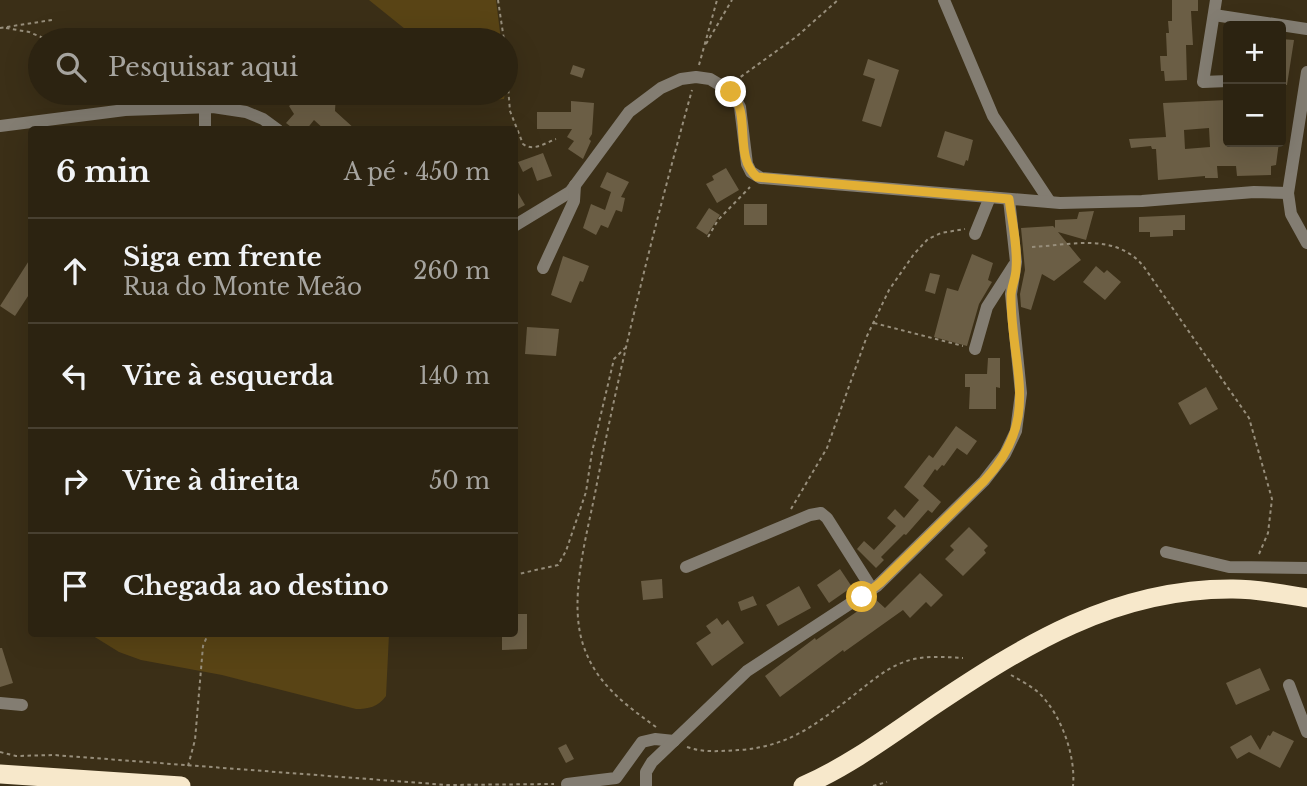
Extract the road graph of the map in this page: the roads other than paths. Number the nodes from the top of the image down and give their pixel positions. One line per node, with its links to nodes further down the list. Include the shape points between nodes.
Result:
1 (944, 0): 13 (street, via 993,116)
2 (1216, 0): 3 (street)
3 (1213, 15): 4 (street); 8 (street, via 1203,82)
4 (1239, 21)
5 (1286, 27): 6 (street)
6 (1307, 29)
7 (1307, 72): 15 (street)
8 (1223, 81)
9 (205, 108): 10 (street, via 118,111); 11 (street); 12 (street, via 246,112)
10 (0, 126)
11 (205, 126)
12 (273, 126)
13 (1031, 174): 17 (street, via 1028,188); 18 (street)
14 (575, 185): 16 (street, via 635,106 664,86 691,78 710,79 734,96 749,168 761,178); 19 (street, via 563,198); 23 (street, via 574,201)
15 (1288, 193): 18 (street); 21 (street, via 1290,214)
16 (990, 197): 17 (street); 20 (street)
17 (1015, 200): 18 (street); 22 (street)
18 (1049, 202)
19 (518, 224)
20 (976, 230)
21 (1307, 243)
22 (1016, 262): 24 (street, via 988,304); 28 (street, via 1011,294 1021,399 1012,442 984,481)
23 (543, 268)
24 (975, 349)
25 (1166, 552): 27 (street, via 1215,565)
26 (685, 567): 28 (street, via 813,514 823,514)
27 (1307, 568)
28 (873, 589): 35 (street, via 747,671)
29 (1307, 598): 42 (highway, via 1252,590 1198,590 1142,600 1083,618 1018,651 858,757)
30 (1307, 608): 43 (highway, via 1245,600 1193,602 1094,626 1019,663)
31 (1290, 685): 34 (street)
32 (0, 703): 33 (street)
33 (22, 705)
34 (1307, 732)
35 (674, 741): 37 (street, via 651,764); 39 (street, via 642,742 616,778)
36 (0, 774): 41 (highway)
37 (645, 782)
38 (0, 784): 40 (highway)
39 (567, 784)
40 (23, 786)
41 (181, 786)
42 (803, 786)
43 (830, 786)

